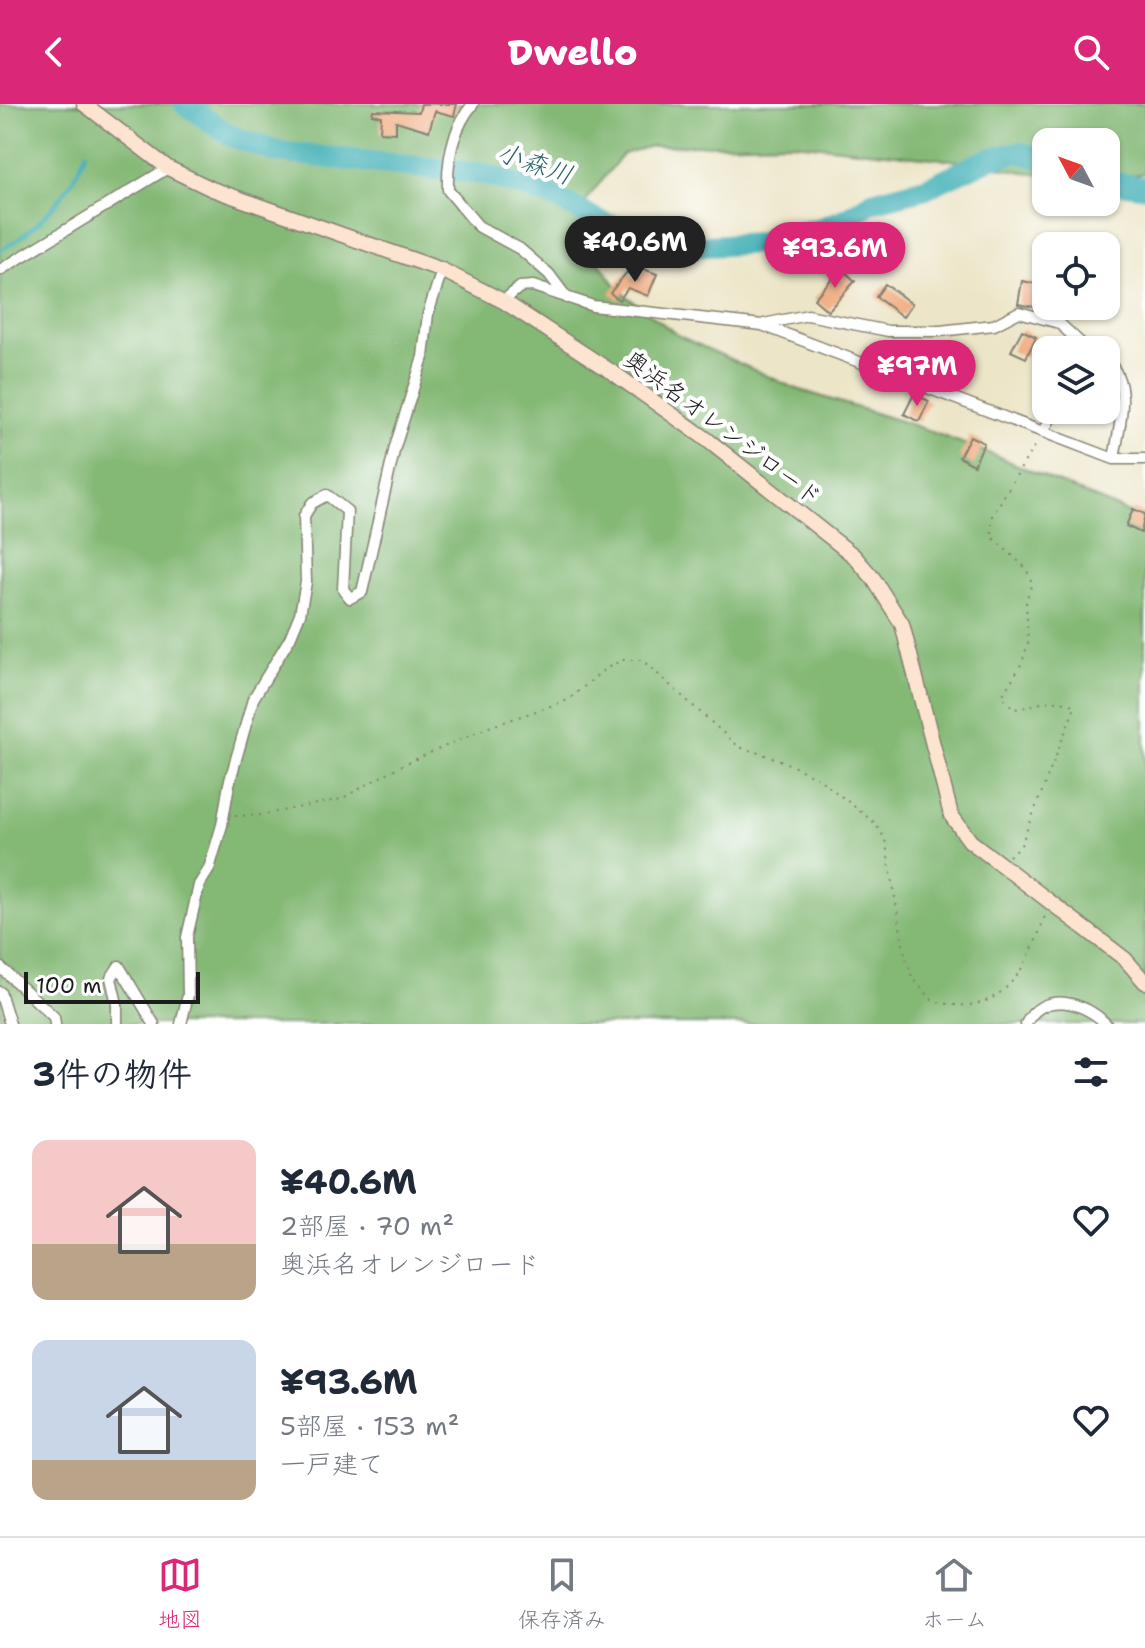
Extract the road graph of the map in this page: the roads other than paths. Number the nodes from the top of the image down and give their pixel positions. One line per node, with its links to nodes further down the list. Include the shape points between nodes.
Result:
1 (84, 104): 3 (street, 奥浜名オレンジロード)
2 (473, 104): 6 (street, via 450,149 448,190 478,226 520,249)
3 (168, 168): 4 (street); 5 (street, 奥浜名オレンジロード, via 212,189)
4 (0, 270)
5 (442, 270): 7 (street, 奥浜名オレンジロード); 24 (street, via 362,592 350,598 343,589 347,511 332,497 320,498 304,516 306,582 300,614 253,699 209,869 199,885 187,937 188,995)
6 (568, 299): 7 (street, via 533,286 520,287); 8 (street)
7 (503, 301): 18 (street, 奥浜名オレンジロード, via 705,438 863,567 902,624 951,815 970,841 1125,959)
8 (762, 325): 9 (street, via 808,315 888,331 940,331 994,325 1019,312 1059,323); 14 (street)
9 (1072, 336)
10 (1120, 377): 11 (street)
11 (1120, 418)
12 (1047, 424): 14 (street)
13 (1119, 424): 15 (street)
14 (1043, 432): 15 (street)
15 (1114, 459): 16 (street)
16 (1145, 459)
17 (0, 967): 21 (street, via 54,1017)
18 (1145, 982)
19 (0, 992): 20 (street)
20 (10, 1024)
21 (55, 1024)
22 (117, 1024): 23 (street, via 111,978 119,966)
23 (154, 1024)
24 (181, 1024)
25 (1026, 1024): 26 (street, via 1040,1006 1053,1002 1079,1005)
26 (1106, 1024)

